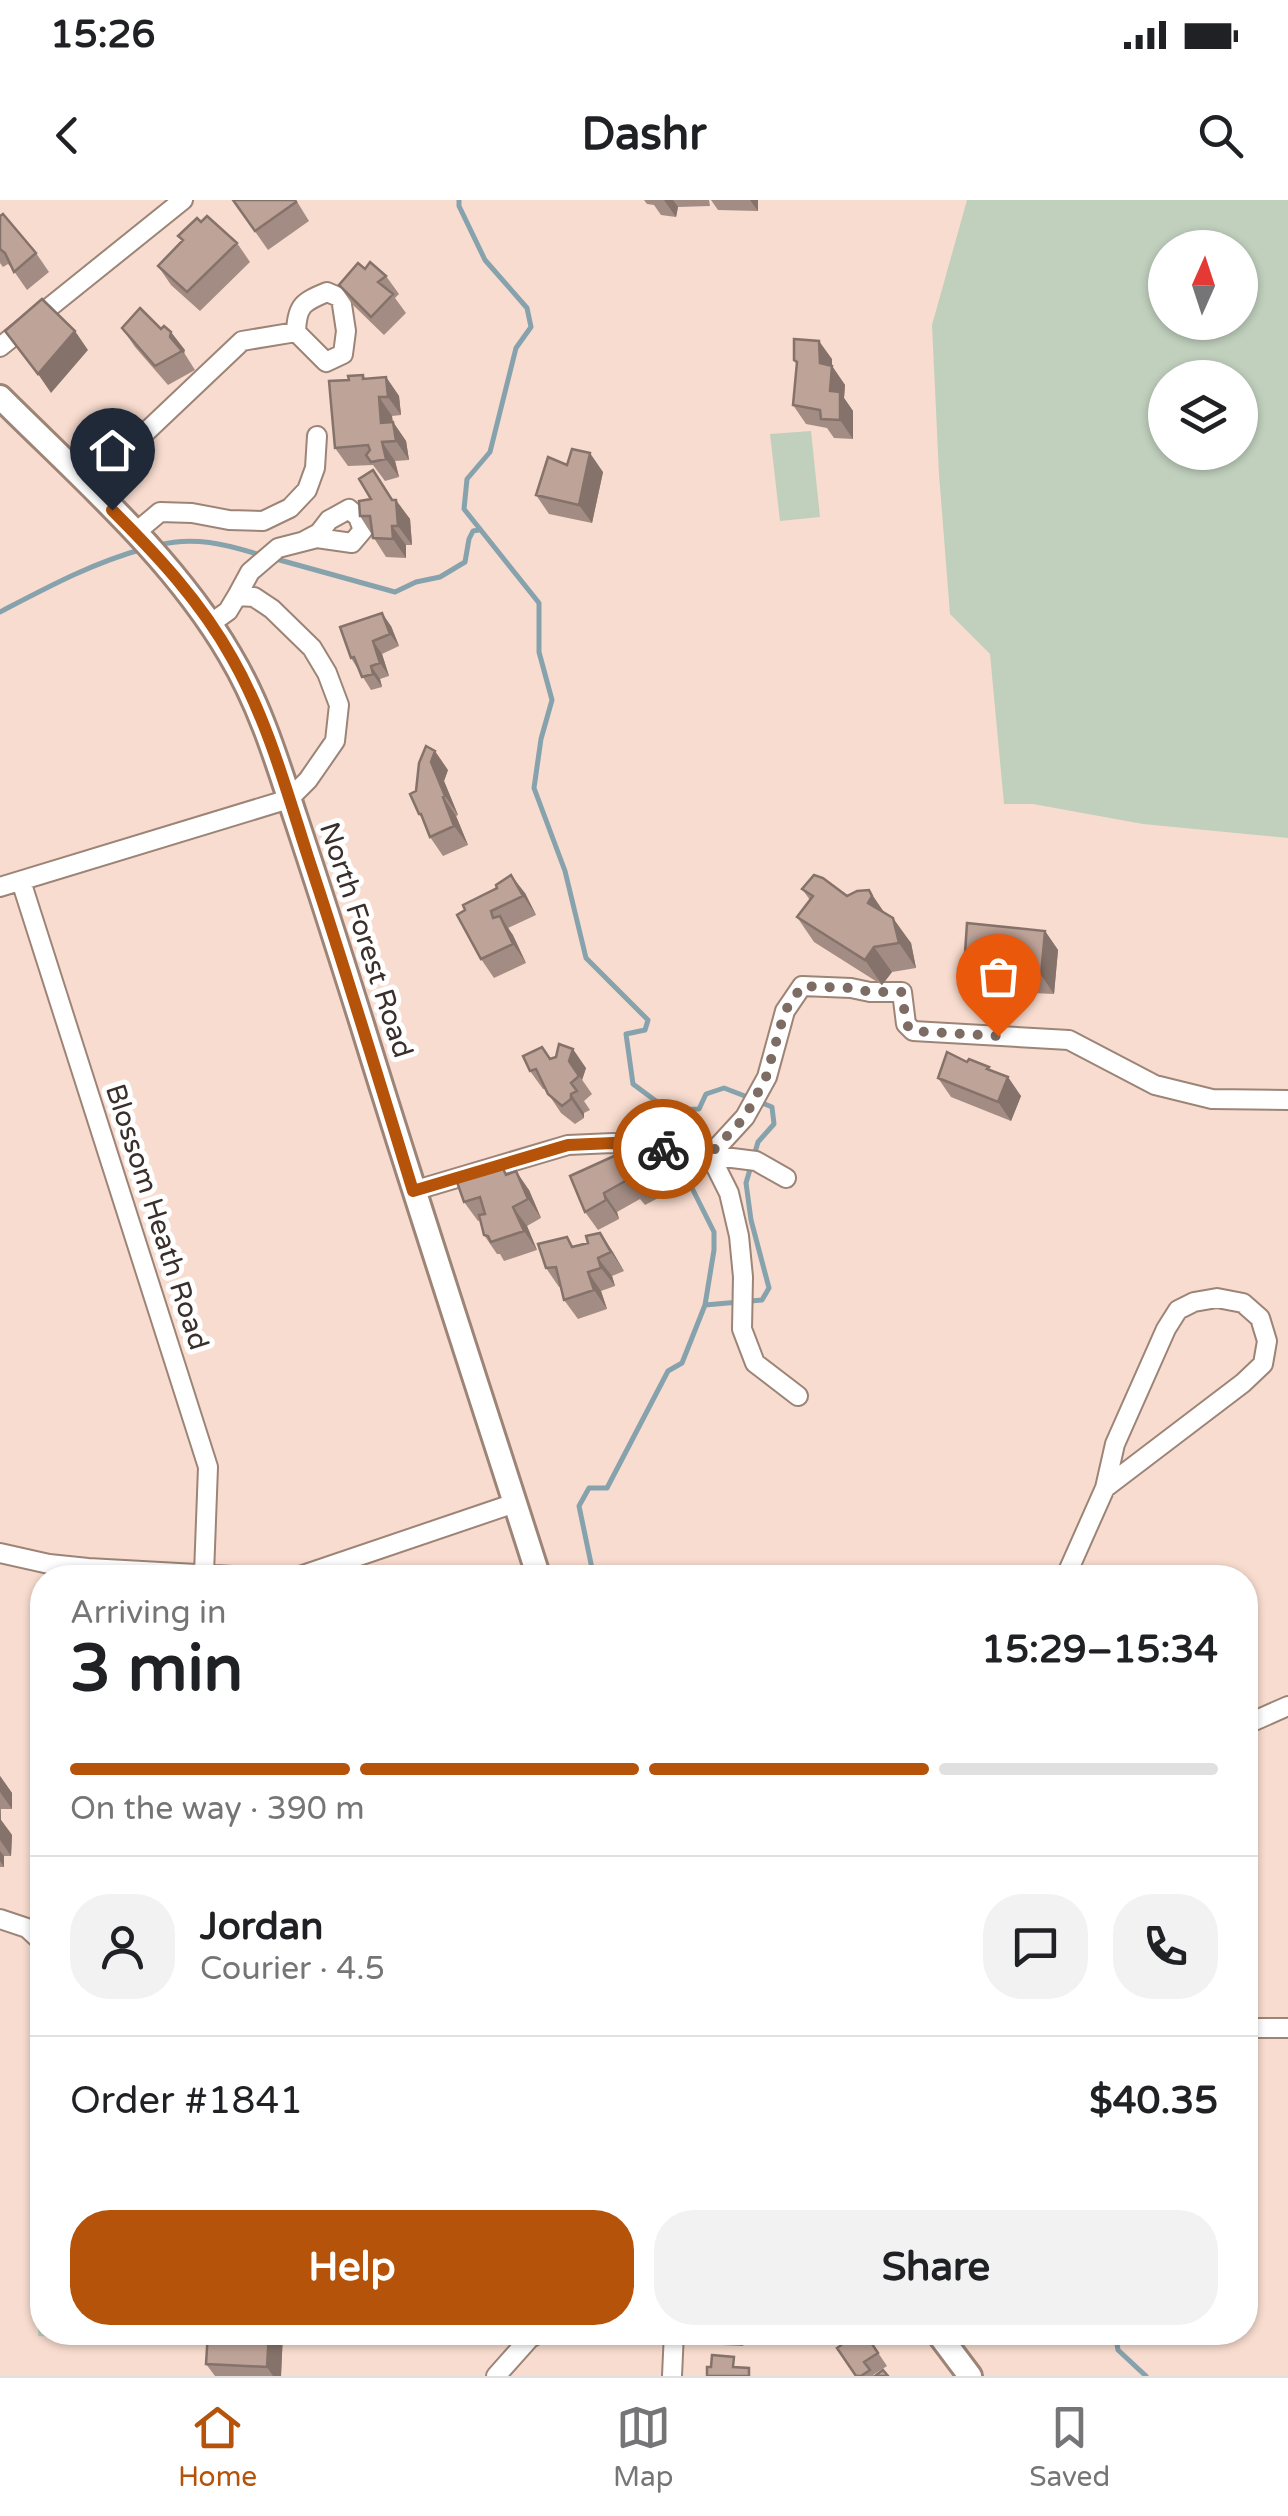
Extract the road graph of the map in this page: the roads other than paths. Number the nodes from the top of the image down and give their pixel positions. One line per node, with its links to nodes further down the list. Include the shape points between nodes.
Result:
1 (183, 200): 3 (street)
2 (296, 332): 6 (street, via 242,341)
3 (0, 347)
4 (0, 397): 6 (main road, North Forest Road)
5 (317, 436): 7 (street, via 308,490 290,508 263,521 160,512)
6 (89, 486): 7 (main road, North Forest Road)
7 (136, 533): 10 (main road, North Forest Road)
8 (304, 541): 9 (street, via 278,548 250,572)
9 (237, 596): 10 (street); 11 (street, via 254,596 272,608 312,648 338,705 335,741)
10 (210, 624): 11 (main road, North Forest Road, via 248,687)
11 (289, 799): 12 (street); 17 (main road, North Forest Road)
12 (21, 881): 13 (street); 23 (street, Blossom Heath Road, via 208,1466)
13 (0, 887)
14 (1288, 1100): 15 (street, via 1212,1099 1155,1084 1069,1040 912,1031 902,992 802,986 785,1011 766,1077 745,1117)
15 (710, 1154): 16 (street, via 756,1161); 17 (street, via 568,1145); 18 (street, via 739,1236 742,1329 756,1363)
16 (786, 1178)
17 (413, 1191): 20 (main road, North Forest Road)
18 (798, 1396)
19 (1105, 1488): 19 (street, via 1262,1364 1267,1341 1260,1318 1243,1303 1217,1298 1178,1310 1115,1444); 26 (street)
20 (515, 1503): 24 (street); 25 (main road, North Forest Road)
21 (0, 1554): 22 (street)
22 (62, 1565)
23 (204, 1565)
24 (332, 1565)
25 (535, 1565)
26 (1070, 1565)
27 (1288, 1706): 28 (street)
28 (1258, 1719)
29 (0, 1919): 30 (street)
30 (30, 1931)
31 (1258, 2028): 32 (street)
32 (1288, 2028)
33 (524, 2345): 36 (street)
34 (673, 2345): 37 (street)
35 (947, 2345): 38 (main road)
36 (496, 2376)
37 (672, 2376)
38 (970, 2376)

